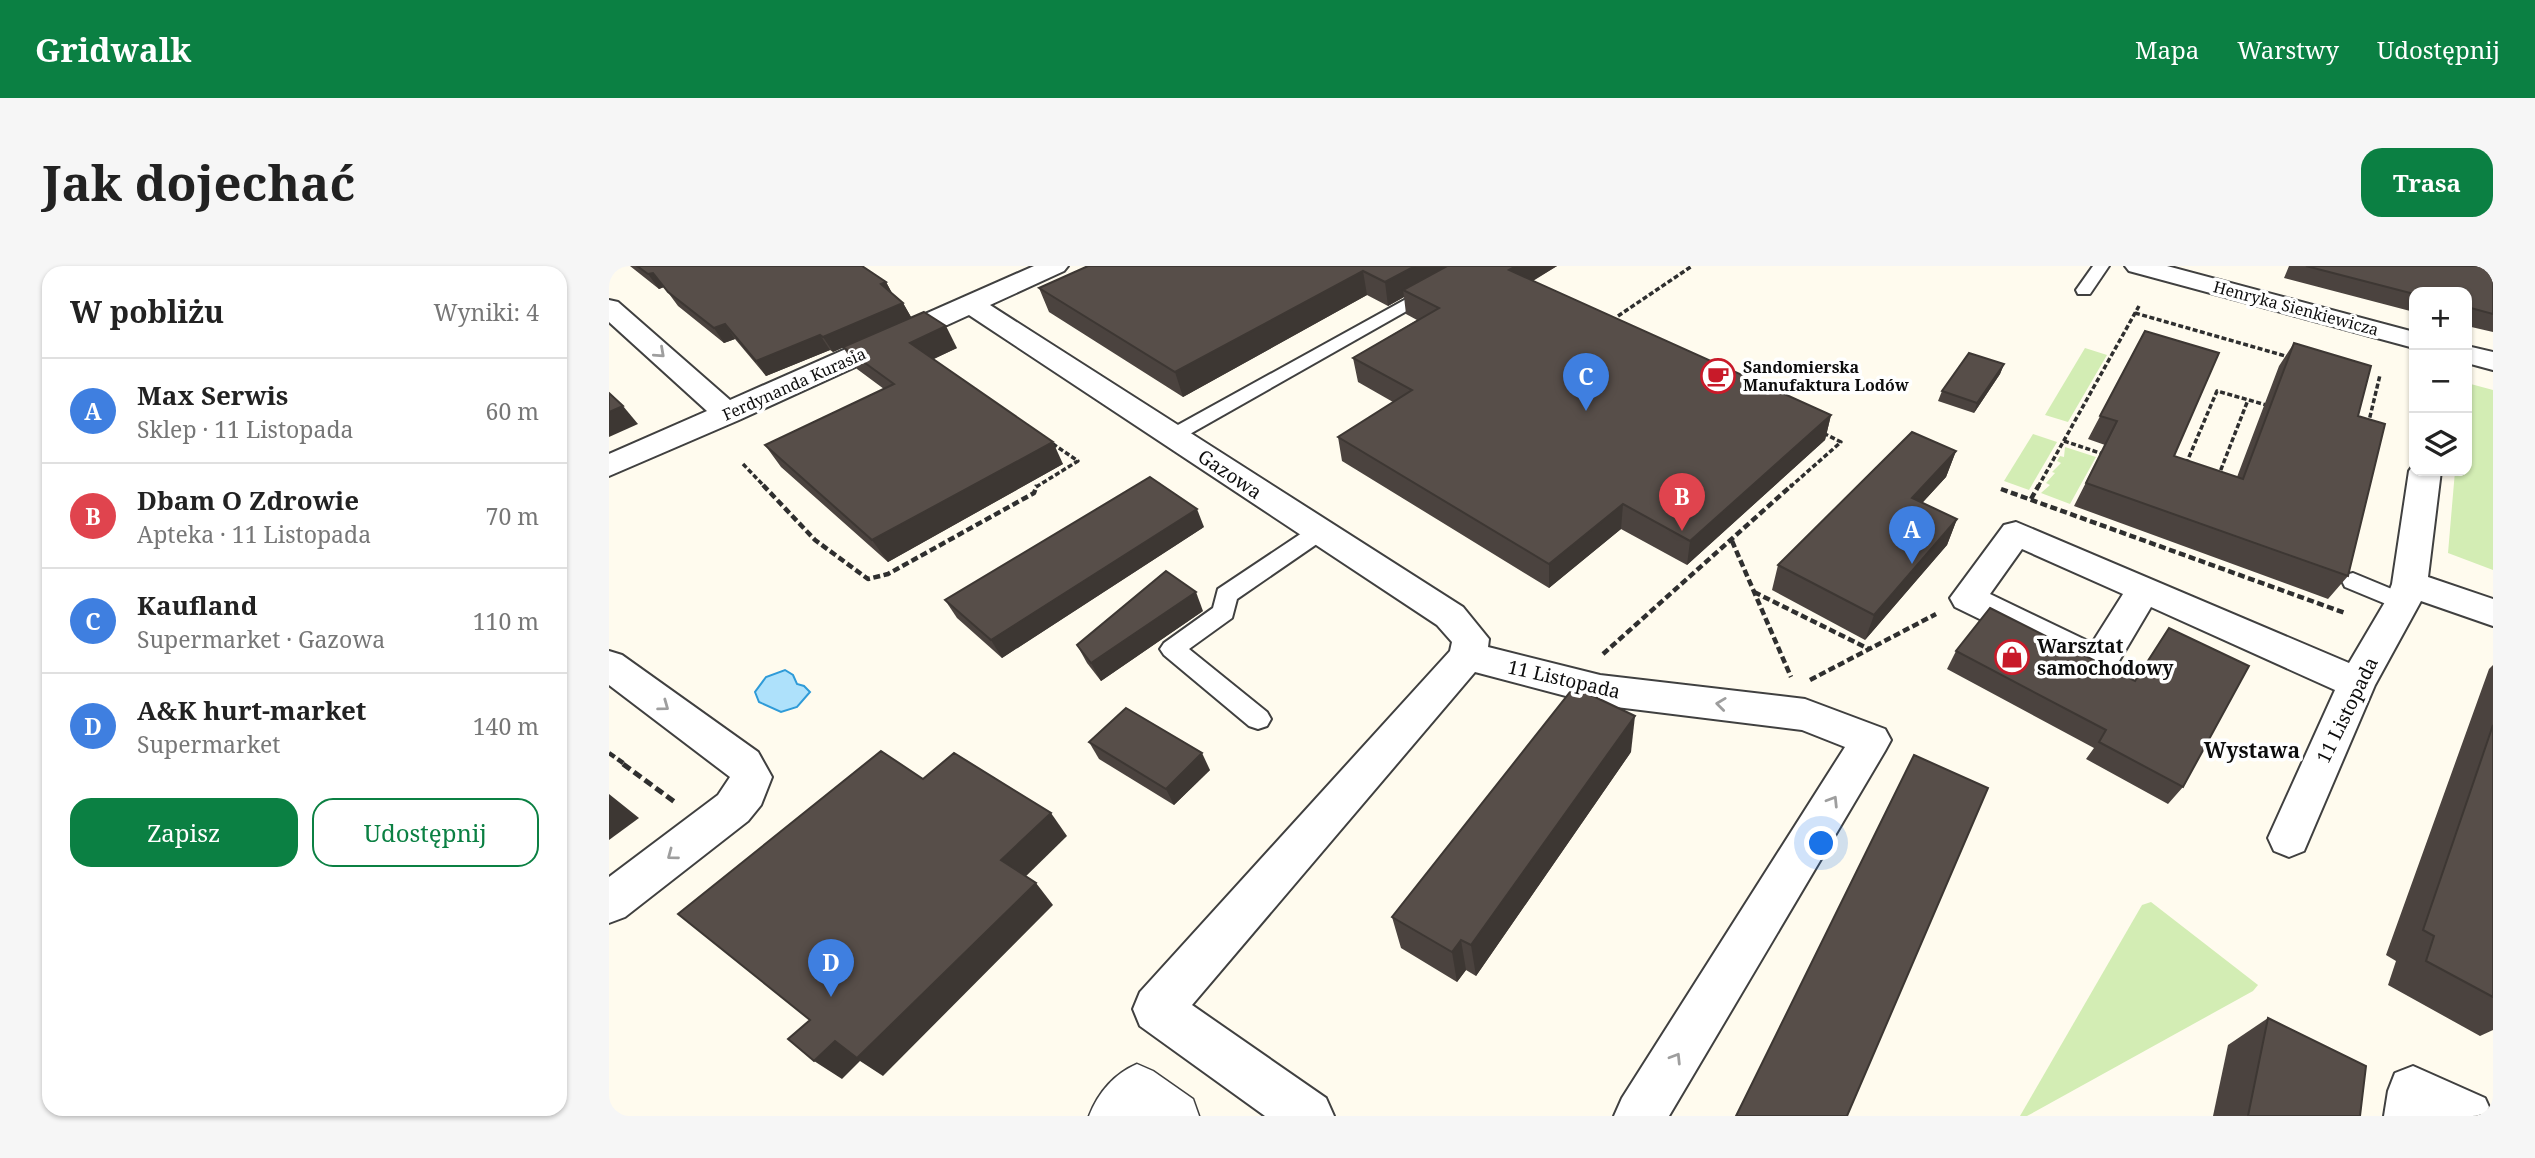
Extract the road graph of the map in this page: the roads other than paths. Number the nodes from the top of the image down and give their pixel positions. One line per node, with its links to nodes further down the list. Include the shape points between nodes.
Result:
1 (1055, 266): 6 (street, Ferdynanda Kurasia)
2 (1478, 266): 12 (lane)
3 (2101, 266): 5 (lane)
4 (2138, 266): 8 (street, Henryka Sienkiewicza)
5 (2084, 290)
6 (971, 304): 11 (street, Ferdynanda Kurasia); 12 (street, Gazowa)
7 (609, 308): 11 (street, one-way to 11)
8 (2409, 339)
9 (2472, 355): 10 (street)
10 (2493, 361)
11 (728, 414): 13 (street, Ferdynanda Kurasia)
12 (1174, 435): 15 (street, Gazowa)
13 (609, 466)
14 (2424, 476): 18 (street, 11 Listopada)
15 (1319, 532): 20 (street, Gazowa, via 1450,616 1471,639); 23 (lane, via 1226,595 1224,612 1172,649)
16 (2353, 581): 18 (lane)
17 (2143, 591): 17 (street, via 2016,533 1968,598 2099,663); 22 (street)
18 (2407, 594): 19 (street); 22 (street, 11 Listopada)
19 (2493, 613)
20 (1467, 656): 28 (street, via 1157,1009); 29 (street, 11 Listopada, one-way to 20, via 1871,740 1805,715 1784,699 1600,690)
21 (609, 665): 25 (street, one-way to 25, via 744,764 751,777 746,793 733,808)
22 (2357, 683): 24 (street, 11 Listopada)
23 (1258, 719)
24 (2288, 838)
25 (609, 903)
26 (1112, 1116): 27 (street, via 1137,1087)
27 (1176, 1116)
28 (1308, 1116)
29 (1640, 1116)
30 (2410, 1116): 31 (street, via 2413,1091)
31 (2467, 1116)

